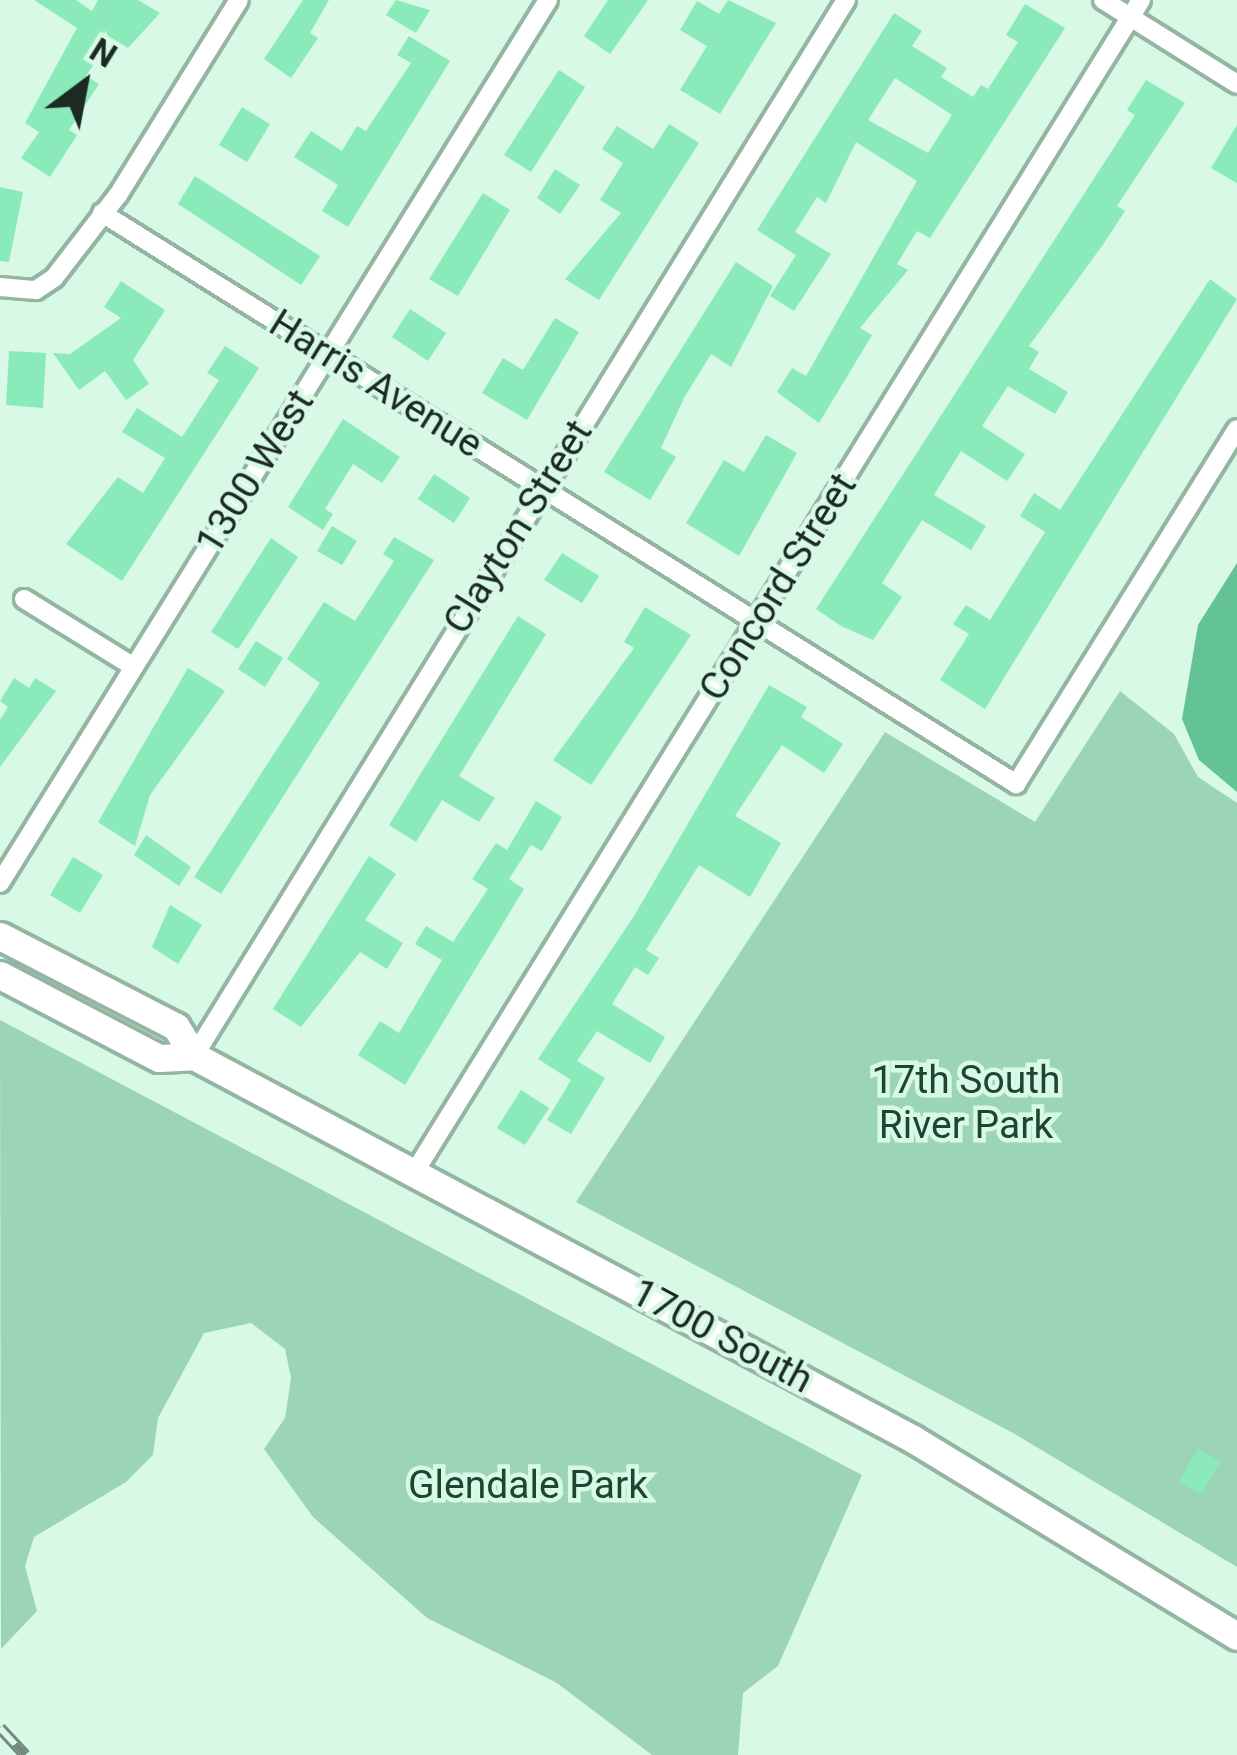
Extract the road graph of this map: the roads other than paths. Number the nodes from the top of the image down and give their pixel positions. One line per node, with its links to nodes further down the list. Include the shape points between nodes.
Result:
1 (239, 0): 7 (street)
2 (548, 0): 9 (street, 1300 West)
3 (846, 0): 11 (street, Clayton Street)
4 (1103, 0): 5 (street)
5 (1136, 9): 6 (street); 13 (street, Concord Street)
6 (1237, 84)
7 (101, 213): 8 (street, via 45,286); 9 (street, Harris Avenue)
8 (0, 287)
9 (328, 355): 11 (street, Harris Avenue); 14 (street, 1300 West)
10 (1237, 429): 13 (street, Harris Avenue, via 1016,784)
11 (542, 488): 13 (street, Harris Avenue); 18 (street, Clayton Street)
12 (24, 599): 14 (street)
13 (756, 622): 19 (street, Concord Street)
14 (134, 667): 15 (street, 1300 West)
15 (0, 884)
16 (0, 936): 18 (street, 1700 South, via 176,1028)
17 (0, 974): 18 (street, 1700 South, via 159,1058)
18 (194, 1056): 19 (street, 1700 South)
19 (414, 1173): 20 (street, 1700 South, via 914,1438)
20 (1237, 1636)

